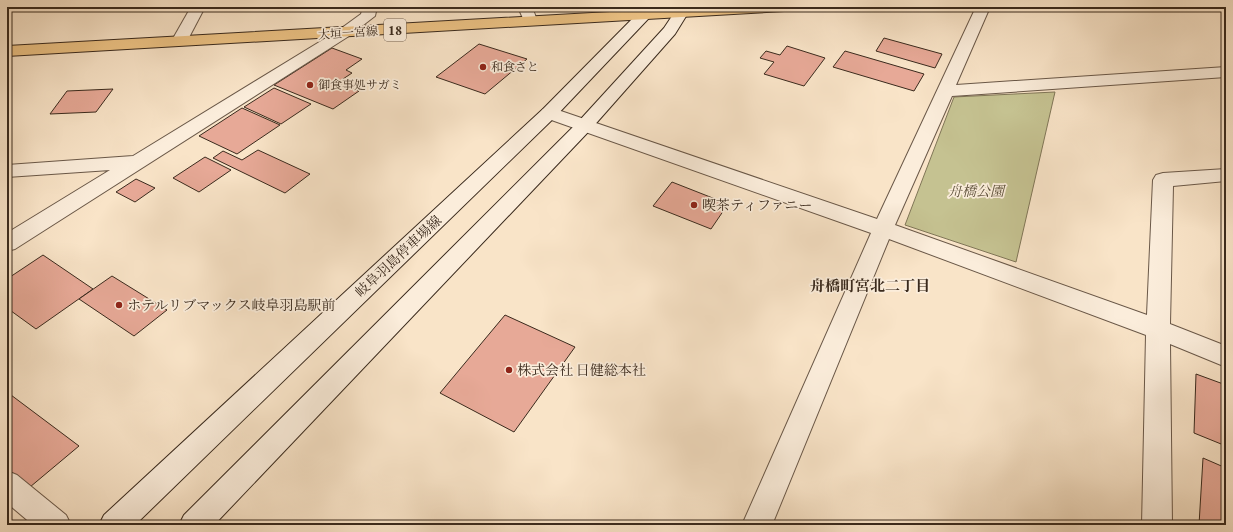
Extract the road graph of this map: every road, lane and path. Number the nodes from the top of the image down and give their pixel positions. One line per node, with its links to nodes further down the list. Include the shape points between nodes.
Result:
1 (198, 7): 9 (street)
2 (370, 7): 8 (street, via 368,16)
3 (784, 7): 5 (main road, 大垣一宮線 / 18)
4 (983, 7): 12 (street)
5 (684, 10): 6 (main road, 大垣一宮線 / 18); 14 (street, via 670,31)
6 (648, 11): 7 (main road, 大垣一宮線 / 18); 13 (street, 岐阜羽島停車場線)
7 (528, 14): 8 (main road, 大垣一宮線 / 18)
8 (344, 33): 9 (main road, 大垣一宮線 / 18); 15 (street)
9 (179, 42): 10 (main road, 大垣一宮線 / 18)
10 (7, 51)
11 (1226, 72): 12 (street)
12 (946, 91): 18 (street)
13 (549, 113): 14 (street); 24 (street, 岐阜羽島停車場線)
14 (585, 125): 18 (street); 25 (street)
15 (135, 162): 16 (street); 19 (street)
16 (7, 171)
17 (1226, 175): 20 (street, via 1163,180)
18 (883, 229): 20 (street); 26 (street)
19 (7, 243)
20 (1158, 329): 21 (street); 27 (street)
21 (1226, 357)
22 (7, 485): 23 (street)
23 (56, 525)
24 (114, 525)
25 (194, 525)
26 (757, 525)
27 (1157, 525)

